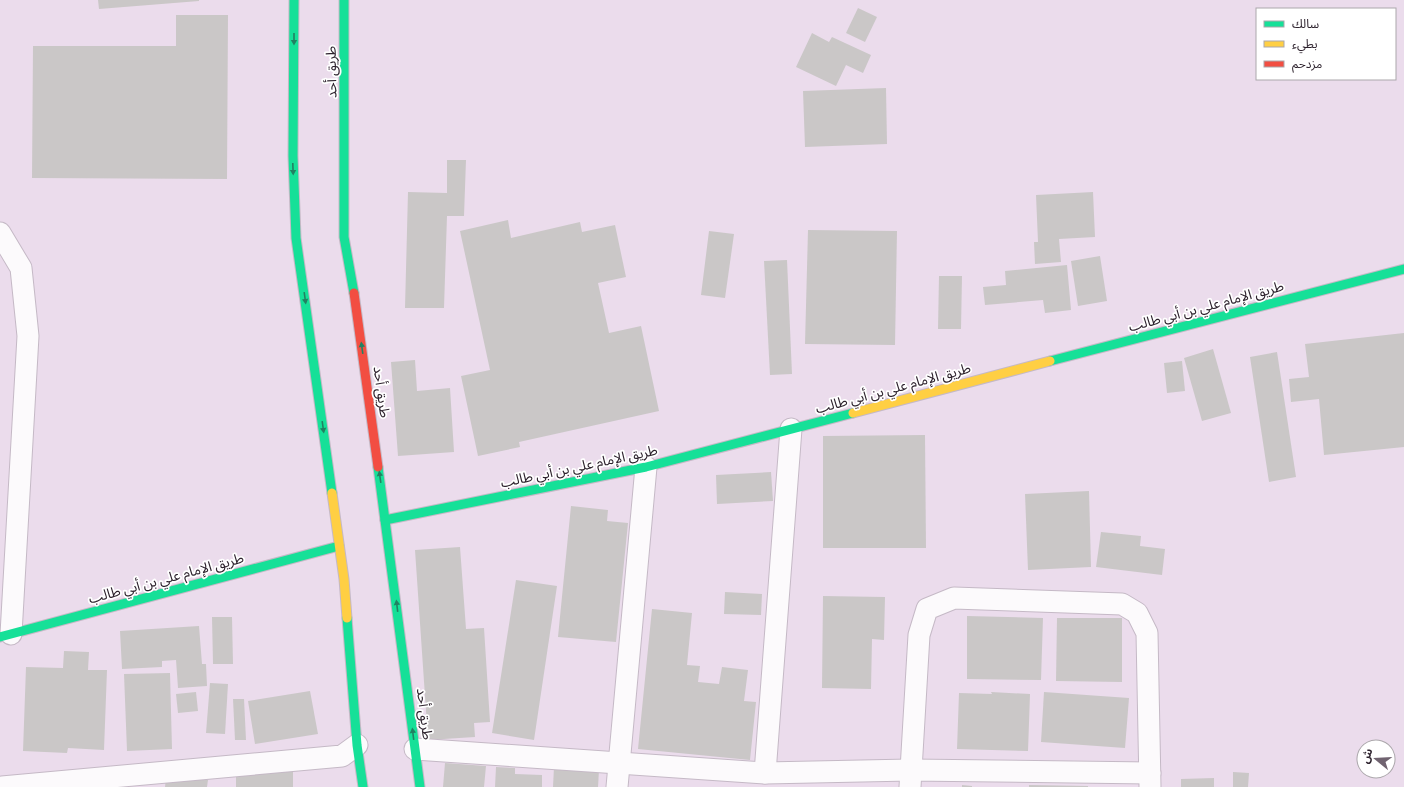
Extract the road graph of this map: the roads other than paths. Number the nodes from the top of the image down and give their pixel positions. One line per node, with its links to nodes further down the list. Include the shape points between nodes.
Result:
1 (294, 0): 8 (main road, one-way to 8, via 293,156 296,238)
2 (344, 0): 7 (main road, طريق أحد, one-way to 2, via 356,302 344,237)
3 (0, 233): 9 (street, via 20,268 28,336)
4 (1404, 269): 5 (main road, طريق الإمام علي بن أبي طالب)
5 (791, 429): 6 (main road, طريق الإمام علي بن أبي طالب); 13 (street)
6 (646, 467): 7 (main road, طريق الإمام علي بن أبي طالب); 12 (street)
7 (385, 520): 11 (main road, طريق أحد, one-way to 7)
8 (339, 546): 9 (main road, طريق الإمام علي بن أبي طالب); 10 (main road, via 344,579)
9 (5, 636)
10 (357, 745): 16 (street, via 342,756); 17 (main road)
11 (415, 749): 12 (street); 18 (main road, طريق أحد)
12 (619, 763): 13 (street); 19 (street)
13 (765, 773): 14 (street)
14 (910, 779): 15 (street); 15 (street, via 919,635 927,609 954,598 1122,604 1137,612 1147,633)
15 (1150, 780)
16 (2, 787)
17 (363, 787)
18 (420, 787)
19 (617, 787)

